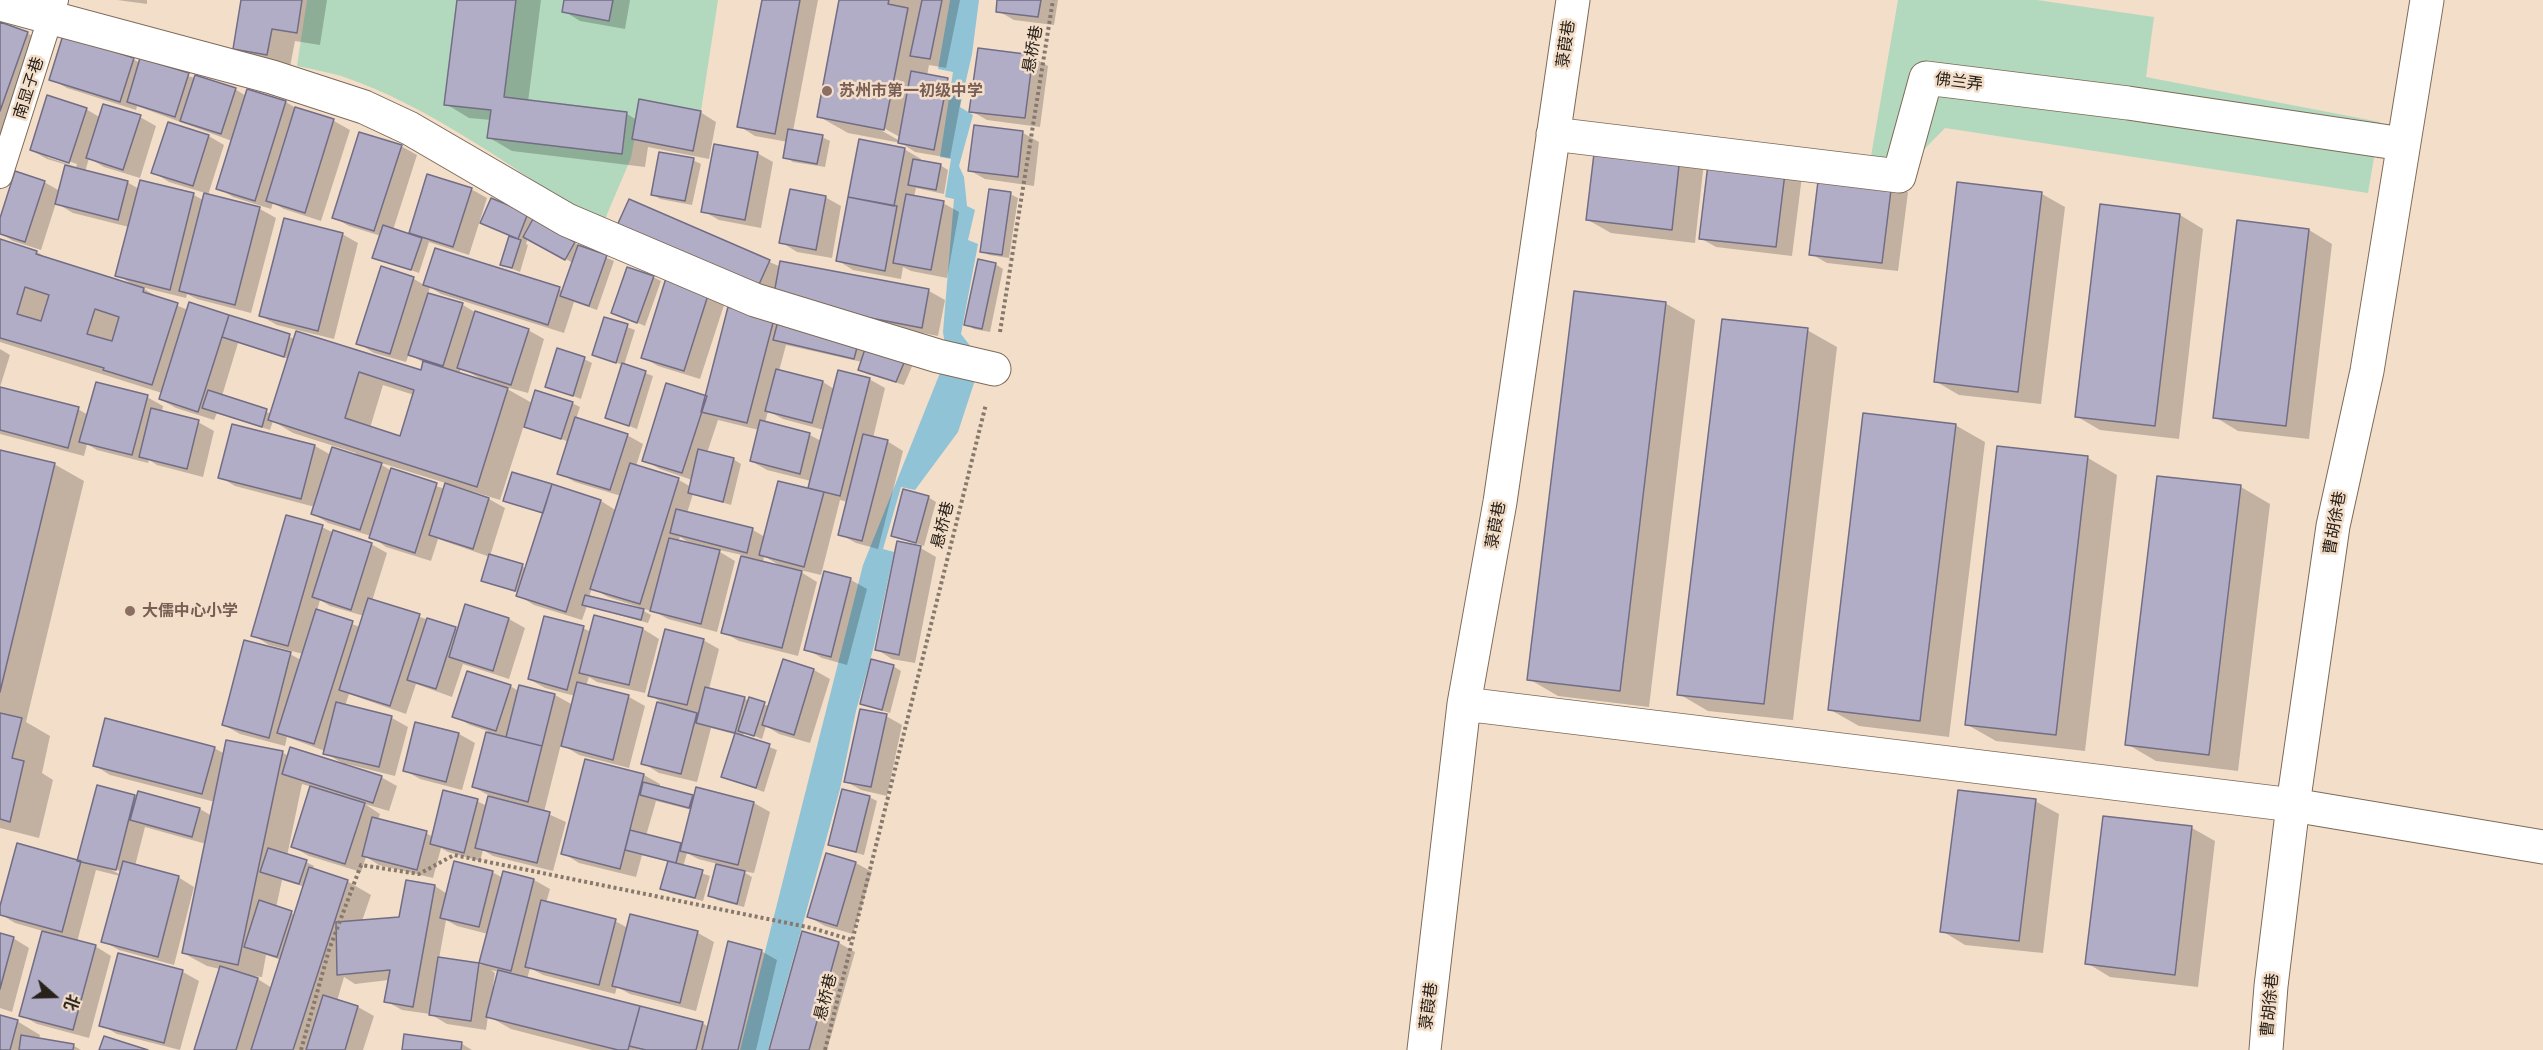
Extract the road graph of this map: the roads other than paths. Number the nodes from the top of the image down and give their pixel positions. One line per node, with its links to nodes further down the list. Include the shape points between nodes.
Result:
1 (1573, 0): 5 (street, 菉葭巷)
2 (2427, 0): 6 (street, 曹胡徐巷)
3 (0, 4): 4 (street)
4 (54, 8): 7 (lane, 南显子巷); 8 (street, via 364,107 409,128 567,220 755,300 938,356)
5 (1553, 134): 6 (street, 佛兰弄, via 1899,176 1926,78); 9 (street, 菉葭巷, via 1500,502)
6 (2403, 144): 10 (street, 曹胡徐巷, via 2367,371 2332,526)
7 (0, 176)
8 (988, 367)
9 (1464, 704): 10 (street); 12 (street, 菉葭巷)
10 (2293, 805): 11 (street); 13 (street, 曹胡徐巷)
11 (2543, 847)
12 (1424, 1050)
13 (2266, 1050)

